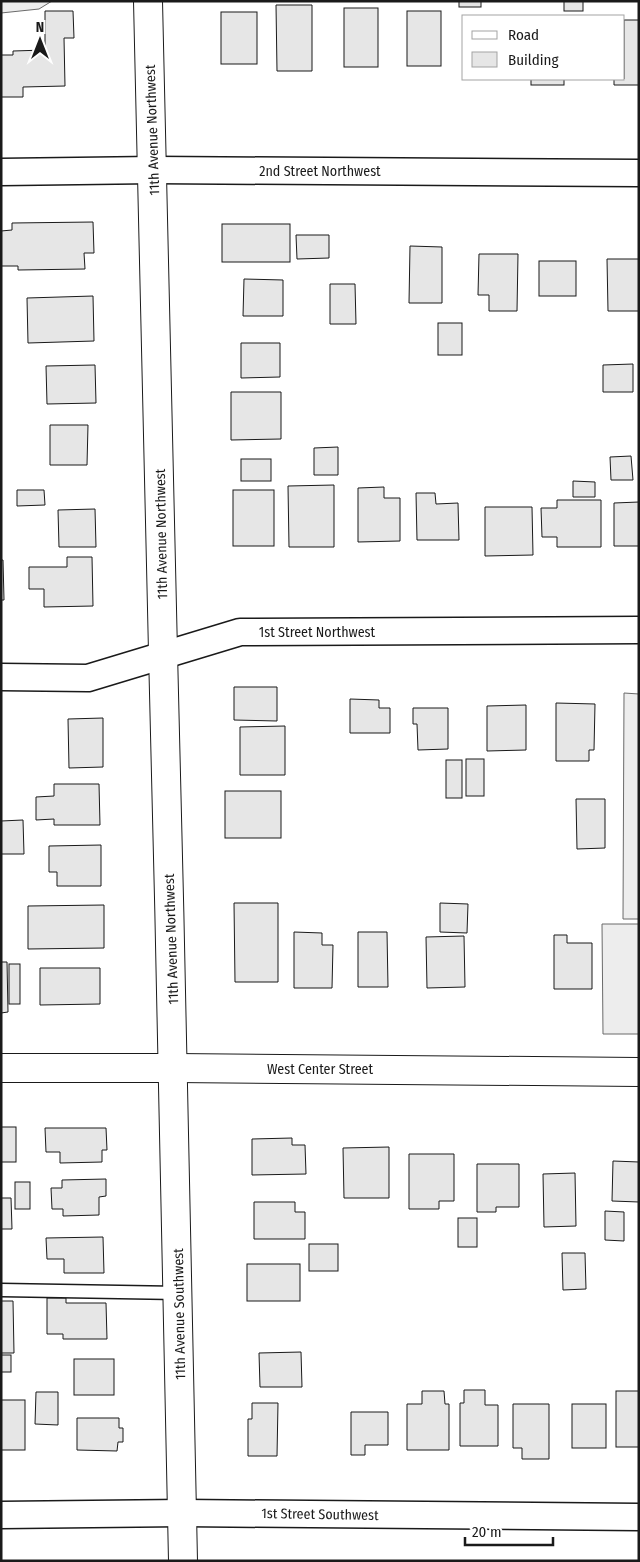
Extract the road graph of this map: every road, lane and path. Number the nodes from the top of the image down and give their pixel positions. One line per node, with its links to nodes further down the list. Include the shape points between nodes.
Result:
1 (148, 1): 2 (main road, 11th Avenue Northwest)
2 (154, 170): 3 (street, 2nd Street Northwest); 4 (street, 2nd Street Northwest); 6 (main road, 11th Avenue Northwest)
3 (1, 172)
4 (639, 173)
5 (639, 630): 6 (street, 1st Street Northwest, via 240,632)
6 (163, 654): 7 (street, 1st Street Northwest, via 88,678); 9 (main road, 11th Avenue Northwest)
7 (1, 677)
8 (1, 1068): 9 (main road, West Center Street)
9 (175, 1068): 10 (main road, West Center Street); 12 (main road, 11th Avenue Southwest)
10 (639, 1072)
11 (1, 1290): 12 (lane)
12 (179, 1293): 13 (main road, 11th Avenue Southwest)
13 (183, 1512): 14 (street, 1st Street Southwest); 15 (street, 1st Street Southwest); 16 (main road, 11th Avenue Southwest)
14 (1, 1514)
15 (639, 1517)
16 (183, 1561)

